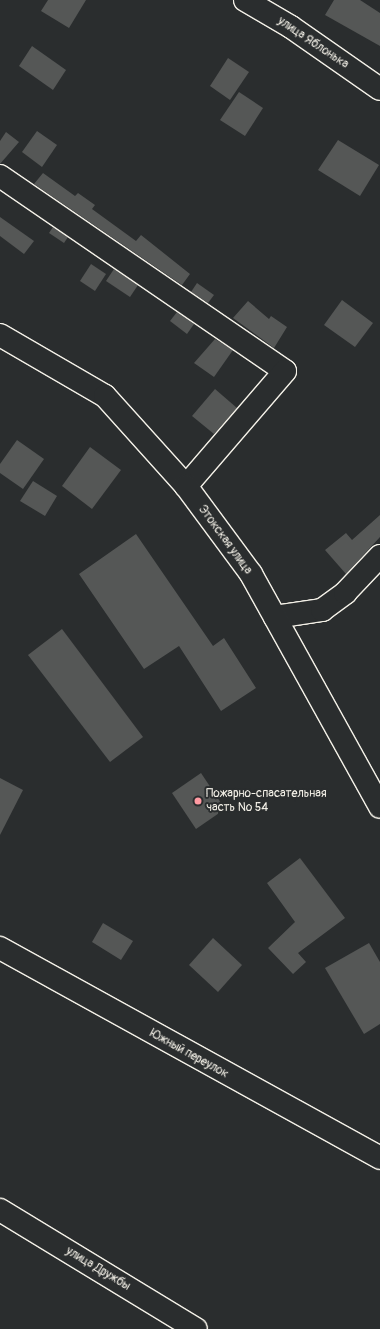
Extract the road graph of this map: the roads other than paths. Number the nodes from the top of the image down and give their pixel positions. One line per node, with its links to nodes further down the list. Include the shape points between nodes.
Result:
1 (245, 0): 2 (street, улица Яблонька, via 291,27)
2 (380, 89)
3 (0, 176): 5 (street, via 285,371)
4 (0, 335): 5 (street, Этокская улица, via 105,396)
5 (186, 486): 7 (street, Этокская улица, via 251,574)
6 (380, 556): 7 (street, via 345,593 322,610)
7 (275, 617): 8 (street, Этокская улица)
8 (379, 804)
9 (0, 948): 10 (street, Южный переулок)
10 (380, 1158)
11 (0, 1210): 12 (street, улица Дружбы)
12 (196, 1329)

